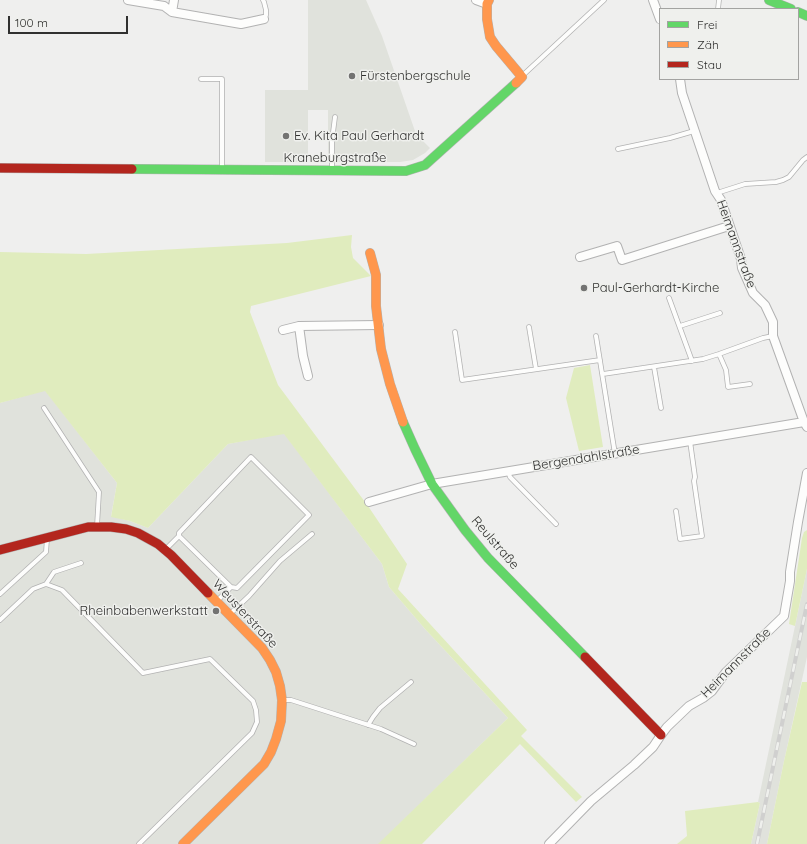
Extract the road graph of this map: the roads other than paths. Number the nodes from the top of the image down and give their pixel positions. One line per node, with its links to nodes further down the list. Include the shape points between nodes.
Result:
1 (128, 0): 10 (street, via 164,6)
2 (174, 0): 10 (street)
3 (263, 0): 12 (lane, via 266,10)
4 (476, 0): 8 (street)
5 (604, 0): 13 (lane, Kraneburgstraße)
6 (653, 0): 11 (street)
7 (769, 0): 9 (street)
8 (488, 2): 13 (street, via 490,37)
9 (789, 8)
10 (172, 12): 12 (street, via 241,24)
11 (659, 16)
12 (264, 19)
13 (522, 76): 22 (street, Kraneburgstraße, via 425,165 406,171)
14 (201, 79): 21 (lane, via 222,79)
15 (680, 80): 17 (street, Heimannstraße)
16 (335, 117): 22 (lane)
17 (694, 132): 18 (lane); 23 (street, Heimannstraße)
18 (618, 149)
19 (807, 156): 23 (lane, via 783,180 745,184)
20 (0, 168): 21 (street, Kraneburgstraße)
21 (222, 170): 22 (street, Kraneburgstraße)
22 (332, 170)
23 (717, 194): 24 (street, Heimannstraße)
24 (729, 226): 26 (street, via 622,260 617,246); 36 (street, Heimannstraße, via 753,293 765,305 773,322)
25 (370, 253): 29 (street, Reulstraße, via 376,275)
26 (580, 258)
27 (669, 298): 31 (lane)
28 (720, 313): 31 (lane)
29 (379, 325): 30 (street); 52 (street, Reulstraße, via 390,384 415,450)
30 (299, 326): 33 (street); 43 (street)
31 (680, 326): 39 (lane)
32 (529, 327): 41 (lane)
33 (284, 330)
34 (455, 332): 41 (lane, via 462,380)
35 (596, 336): 38 (lane)
36 (773, 336): 37 (lane); 47 (street, Heimannstraße)
37 (719, 354): 39 (lane); 44 (lane, via 726,370 728,387)
38 (600, 360): 41 (lane); 42 (lane)
39 (692, 361): 40 (lane)
40 (654, 367): 42 (lane); 46 (lane)
41 (536, 369)
42 (602, 374): 49 (lane)
43 (308, 376)
44 (750, 384)
45 (44, 408): 56 (lane, via 99,492)
46 (661, 408)
47 (806, 424): 48 (street, Bergendahlstraße)
48 (690, 441): 49 (street, Bergendahlstraße); 54 (lane, via 702,536 680,539)
49 (615, 454): 50 (street, Bergendahlstraße)
50 (508, 471): 52 (street, Bergendahlstraße); 55 (lane, via 510,478)
51 (807, 473): 72 (street, Heimannstraße, via 784,616 726,672 712,691 689,706)
52 (432, 484): 53 (street, Bergendahlstraße); 72 (street, Reulstraße, via 488,558)
53 (369, 502)
54 (676, 511)
55 (556, 524)
56 (97, 527): 59 (street, Weusterstraße); 61 (street, Weusterstraße, via 126,529 148,538)
57 (312, 534): 67 (lane, via 280,561)
58 (179, 536): 61 (lane); 64 (lane); 64 (lane, via 178,533 250,457 309,515 237,588)
59 (47, 538): 60 (street, Weusterstraße); 65 (lane, via 46,552)
60 (0, 550)
61 (165, 550): 66 (street, Weusterstraße)
62 (81, 563): 63 (lane, via 54,572)
63 (46, 584): 68 (lane, via 33,589); 75 (lane, via 62,590 143,673 210,659 253,701 257,722 252,733)
64 (231, 587): 66 (lane)
65 (0, 594)
66 (217, 602): 67 (street, Weusterstraße)
67 (230, 614): 70 (street, Weusterstraße, via 270,660 276,672)
68 (0, 620)
69 (411, 682): 71 (lane, via 380,708)
70 (282, 700): 71 (lane, via 291,700); 76 (street, Weusterstraße, via 281,721 276,739 264,764)
71 (368, 725): 73 (lane)
72 (661, 735): 74 (street, Heimannstraße, via 634,766 591,801)
73 (414, 744)
74 (551, 843)
75 (139, 844)
76 (182, 844)

